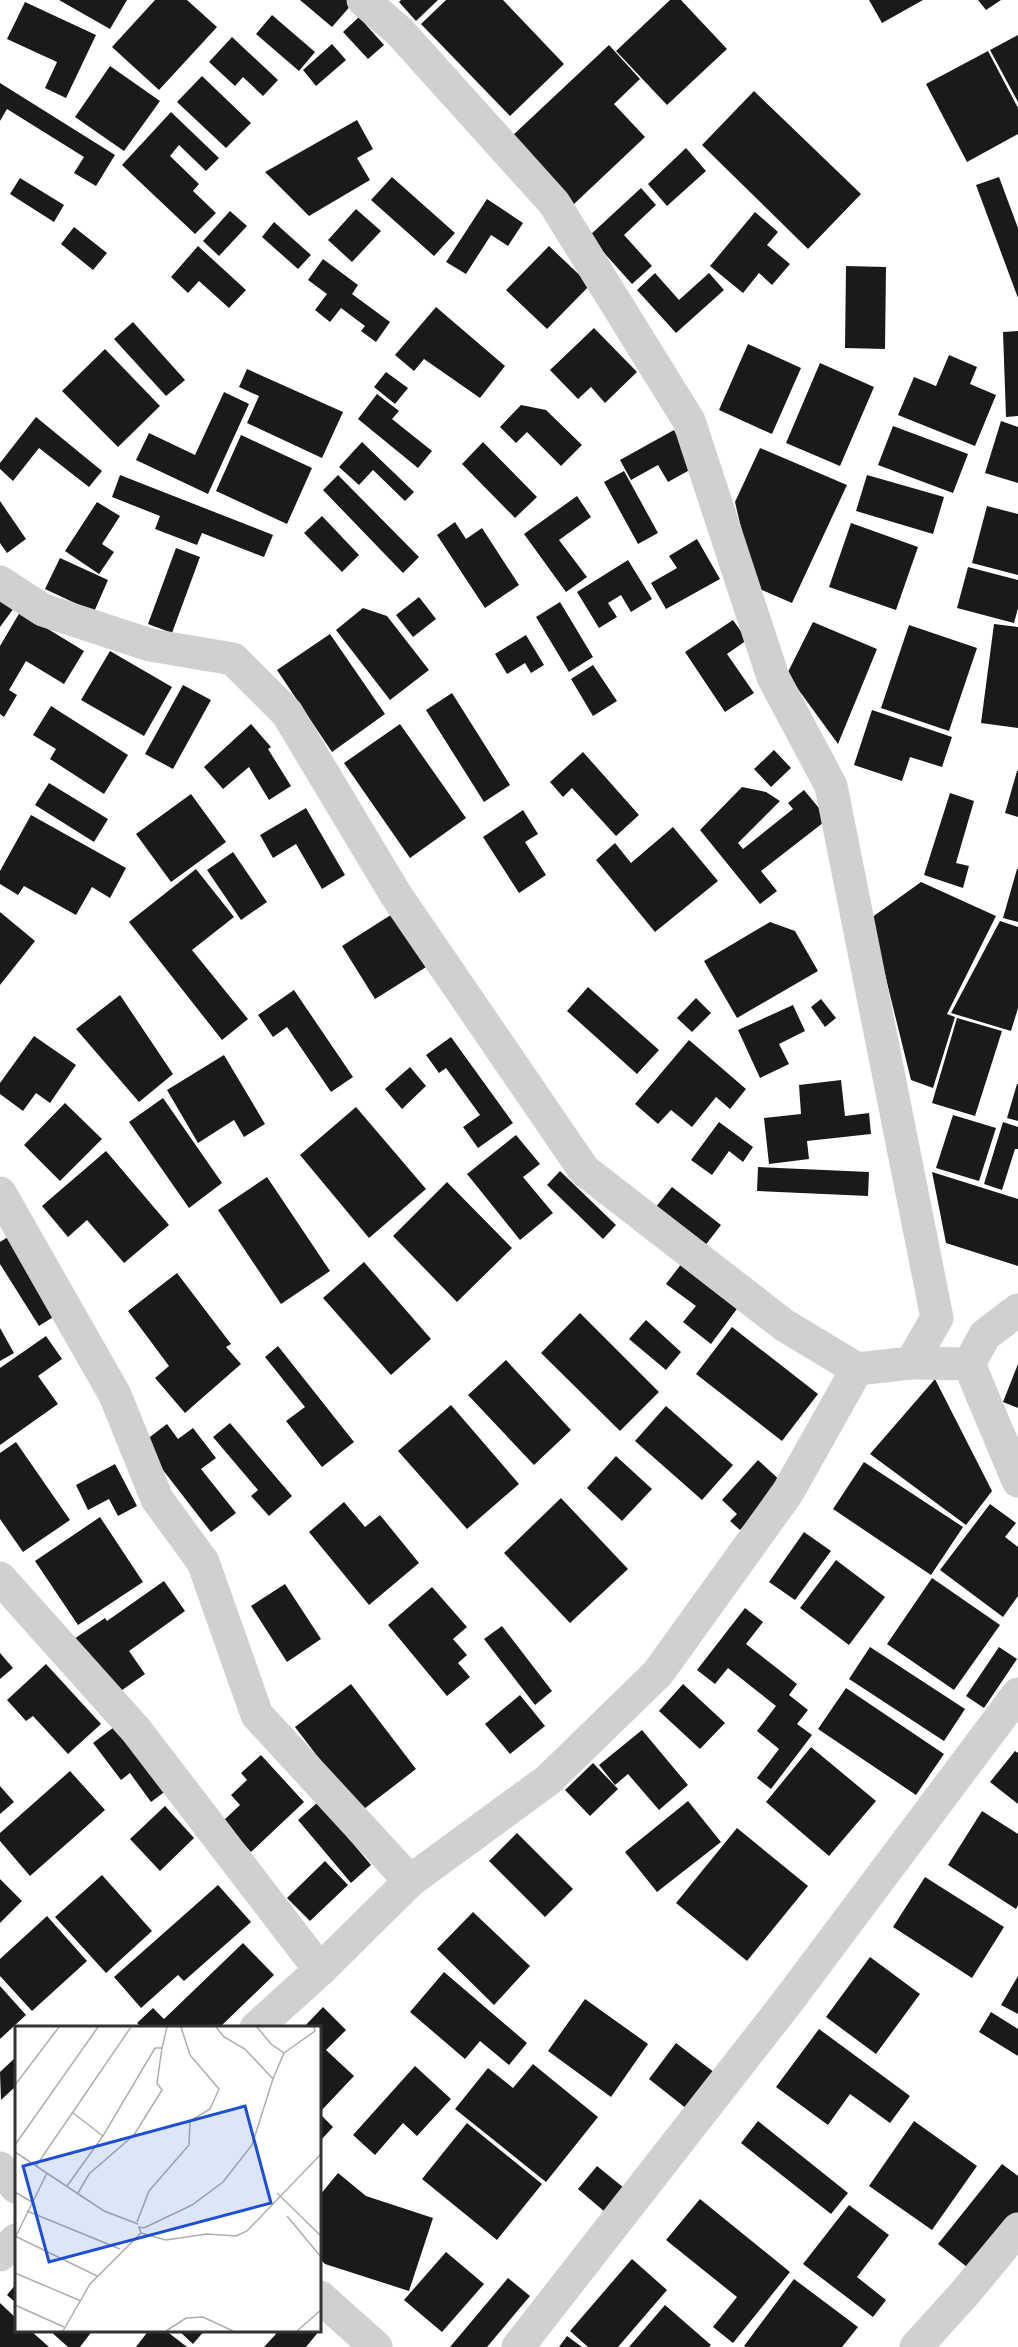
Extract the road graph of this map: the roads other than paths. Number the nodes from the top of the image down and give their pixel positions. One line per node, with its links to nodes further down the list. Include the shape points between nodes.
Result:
1 (363, 0): 5 (street, via 399,31 554,203 689,422 773,676 831,786 937,1318)
2 (0, 582): 7 (street, via 43,610 150,645 233,659 287,713 396,895 584,1170 784,1325)
3 (0, 1192): 11 (street, via 115,1395 157,1499 203,1562 257,1715)
4 (1018, 1310): 6 (street, via 985,1335)
5 (911, 1363): 6 (street); 7 (street)
6 (969, 1364): 8 (street)
7 (856, 1369): 11 (street, via 788,1492 658,1673 548,1780)
8 (1018, 1480)
9 (0, 1578): 12 (street, via 136,1730)
10 (1018, 1694): 21 (street, via 788,2001)
11 (410, 1881): 12 (street)
12 (320, 1970): 13 (street)
13 (258, 2026)
14 (0, 2168): 15 (street)
15 (15, 2186)
16 (1018, 2229): 22 (street)
17 (15, 2241): 18 (street)
18 (0, 2255)
19 (321, 2298): 20 (street)
20 (376, 2347)
21 (518, 2347)
22 (916, 2347)

